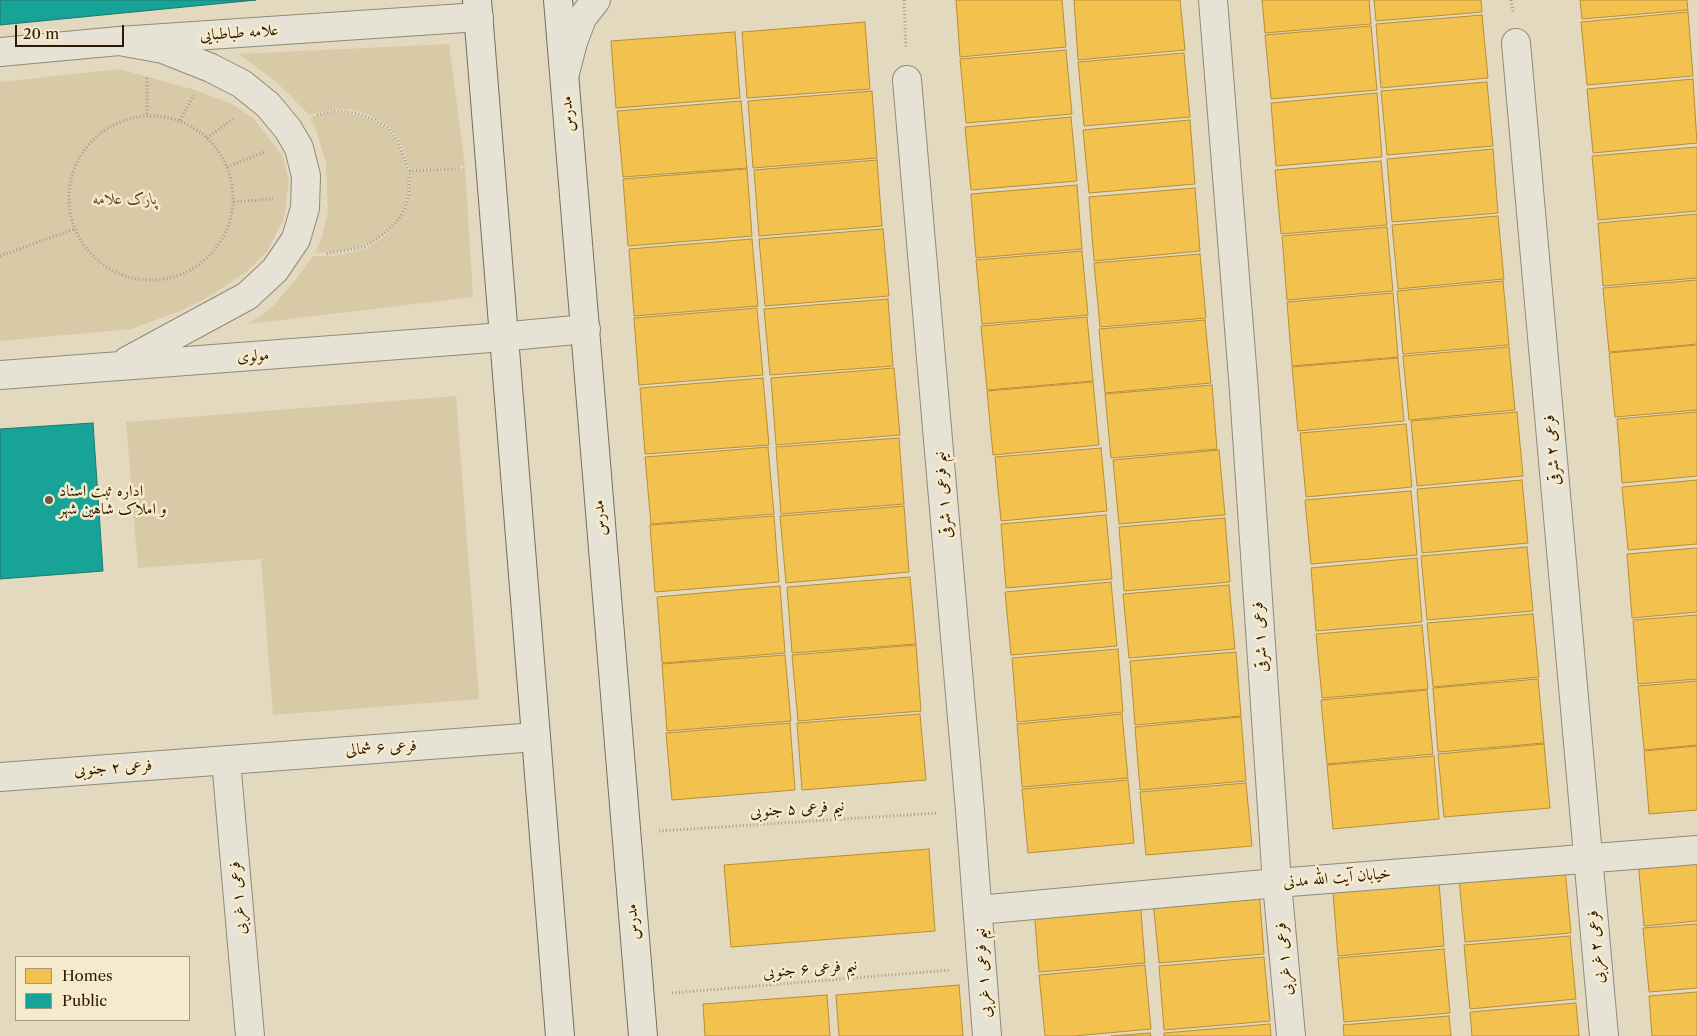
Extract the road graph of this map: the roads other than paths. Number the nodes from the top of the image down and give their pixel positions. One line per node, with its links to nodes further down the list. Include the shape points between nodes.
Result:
1 (558, 0): 8 (street, مدرس)
2 (596, 0): 8 (street, via 582,18)
3 (1213, 0): 19 (street, فرعی ۱ شرقی, via 1244,391)
4 (478, 8): 5 (street, علامه طباطبایی); 11 (street)
5 (119, 41): 7 (street, علامه طباطبایی); 12 (street, via 164,49 242,84 268,105 288,129 299,148 306,176 305,208 296,239 275,270 247,296)
6 (1516, 43): 18 (street, فرعی ۲ شرقی)
7 (0, 52)
8 (564, 74): 10 (street, مدرس)
9 (907, 80): 20 (street, نیم فرعی ۱ شرقی)
10 (586, 329): 11 (street, مولوی); 23 (street, مدرس)
11 (506, 337): 12 (street, مولوی); 14 (street)
12 (116, 366): 13 (street, مولوی)
13 (0, 375)
14 (536, 737): 15 (street, فرعی ۶ شمالی); 22 (street)
15 (226, 760): 16 (street, فرعی ۲ جنوبی); 21 (street, فرعی ۱ غربی)
16 (0, 776)
17 (1697, 850): 18 (street, خیابان آیت الله مدنی)
18 (1589, 858): 19 (street, خیابان آیت الله مدنی); 26 (street, فرعی ۲ غربی)
19 (1277, 883): 20 (street, خیابان آیت الله مدنی); 25 (street, فرعی ۱ غربی)
20 (978, 910): 24 (street, نیم فرعی ۱ غربی)
21 (250, 1036)
22 (560, 1036)
23 (642, 1036)
24 (988, 1036)
25 (1290, 1036)
26 (1604, 1036)

